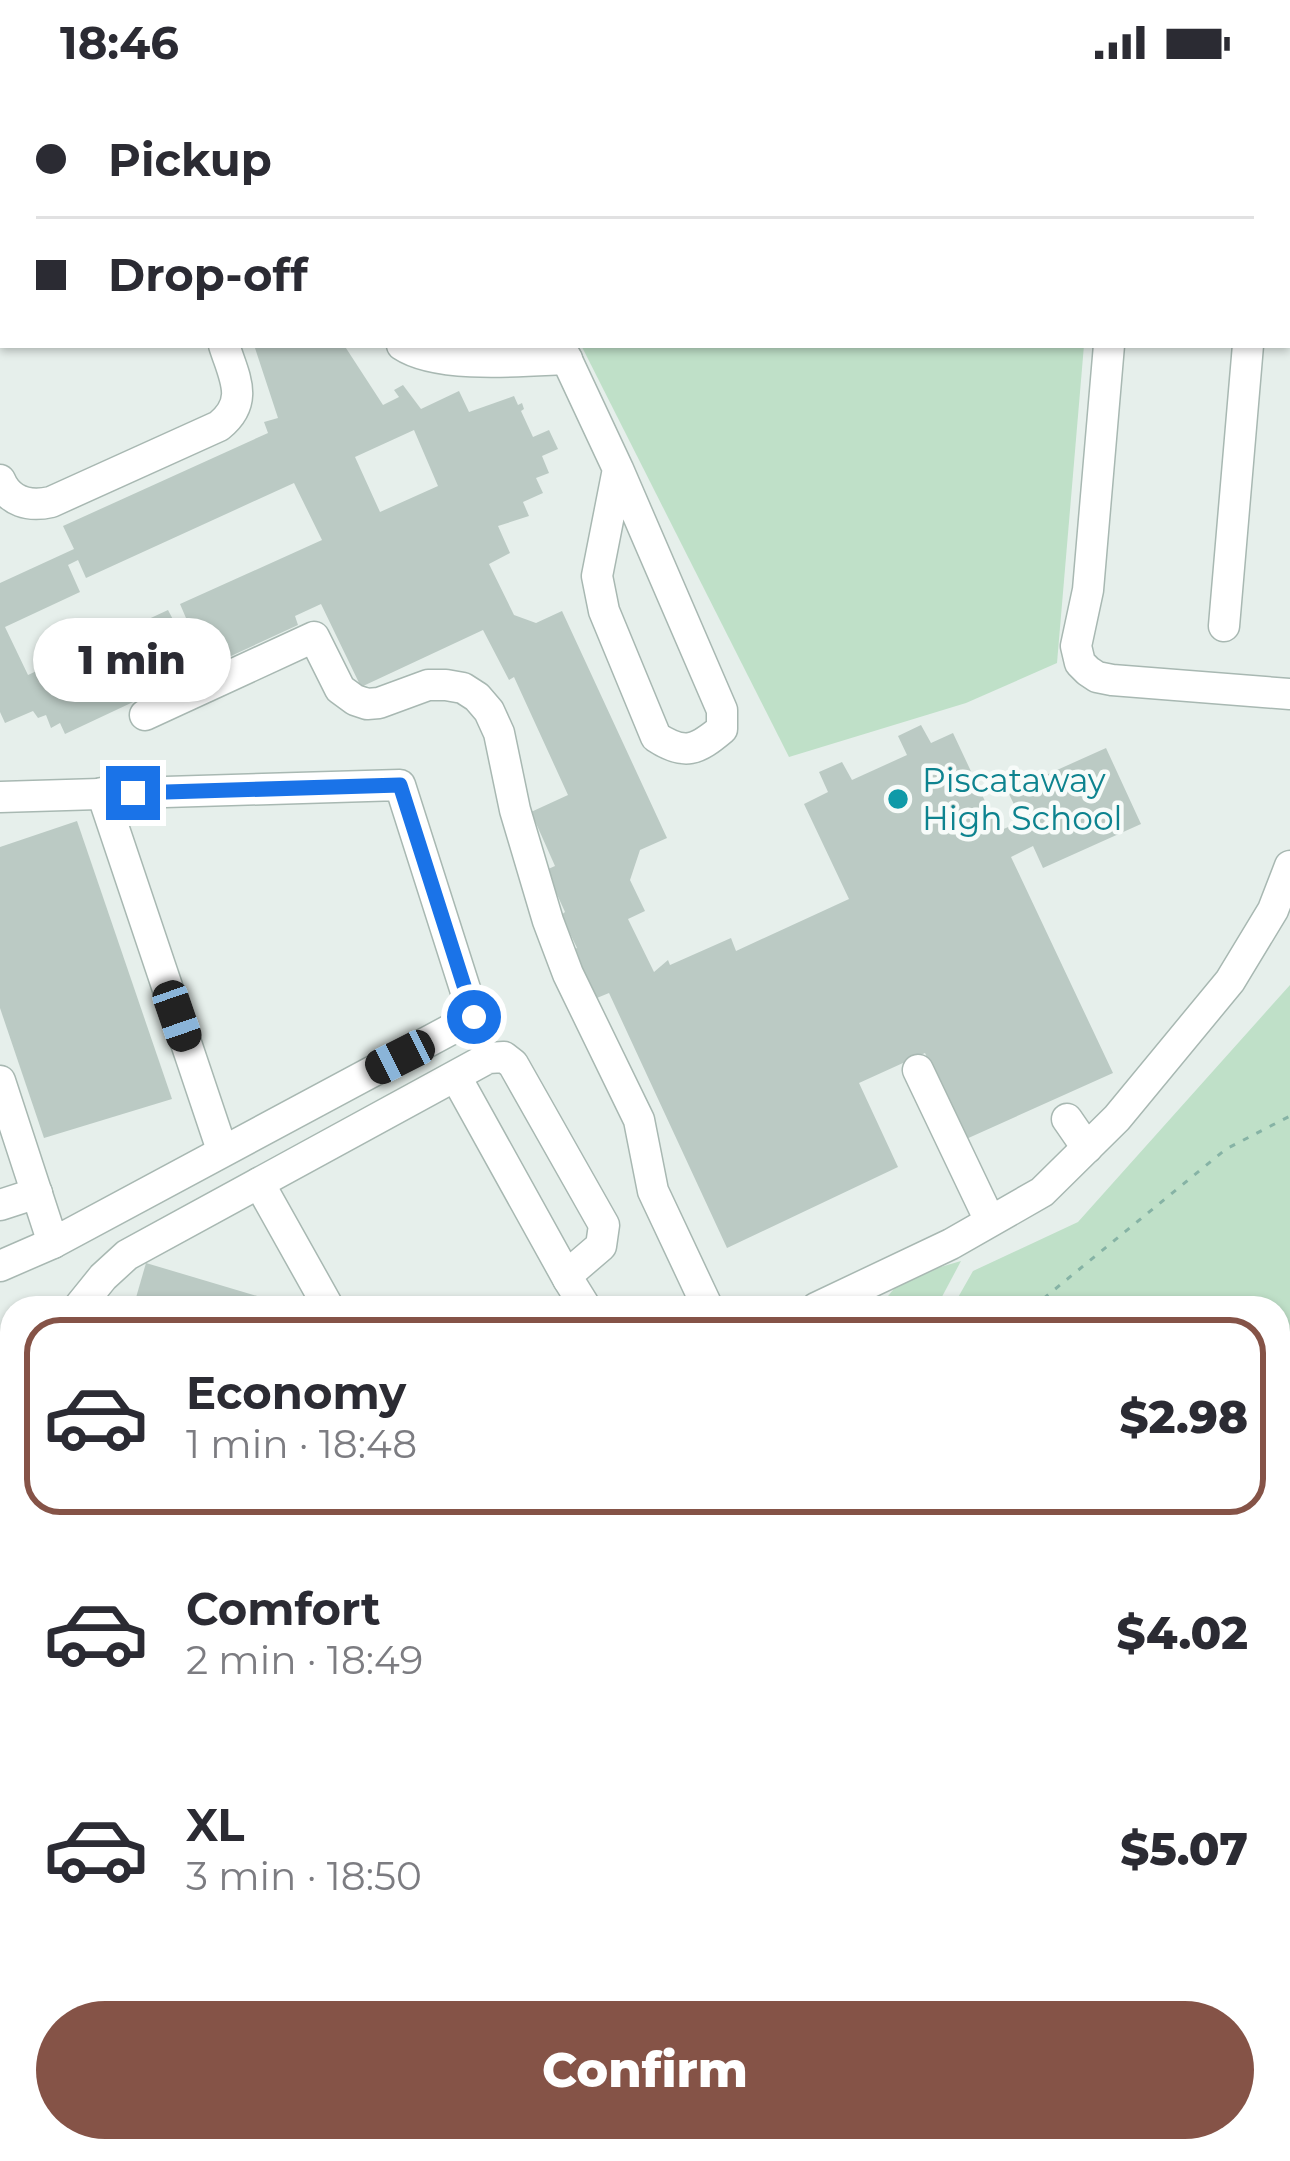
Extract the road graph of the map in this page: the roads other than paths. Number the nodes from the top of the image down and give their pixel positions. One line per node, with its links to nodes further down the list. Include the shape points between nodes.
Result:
1 (225, 348): 7 (street, via 238,395 219,426 38,505 13,497)
2 (407, 348): 5 (street, via 487,362)
3 (1109, 348): 9 (street, via 1080,663 1112,680)
4 (1248, 348): 8 (street)
5 (563, 352): 6 (street)
6 (618, 470): 6 (street, via 722,710 722,729 687,750 656,737 604,611 597,576)
7 (0, 480)
8 (1224, 626)
9 (1290, 694)
10 (145, 715): 30 (street, via 314,637 340,689 355,700 379,703 428,685 477,697 500,734 514,810 561,956 639,1120 653,1191)
11 (102, 793): 12 (street); 19 (street); 19 (street, via 400,785 474,1017)
12 (0, 797)
13 (1290, 866): 18 (street, via 1230,982)
14 (918, 1070): 23 (street)
15 (456, 1077): 20 (street); 26 (street); 26 (street, via 488,1058 513,1064 594,1206 604,1225 602,1246)
16 (0, 1081): 21 (street)
17 (1066, 1119): 18 (street)
18 (1087, 1148): 23 (street, via 1042,1192)
19 (222, 1150): 24 (street)
20 (259, 1183): 27 (street, via 127,1255); 28 (street)
21 (37, 1193): 22 (street); 24 (street)
22 (0, 1205)
23 (990, 1221): 31 (street)
24 (53, 1243): 25 (street)
25 (0, 1266)
26 (568, 1280): 29 (street)
27 (88, 1296)
28 (322, 1296)
29 (578, 1296)
30 (702, 1296)
31 (841, 1296)

